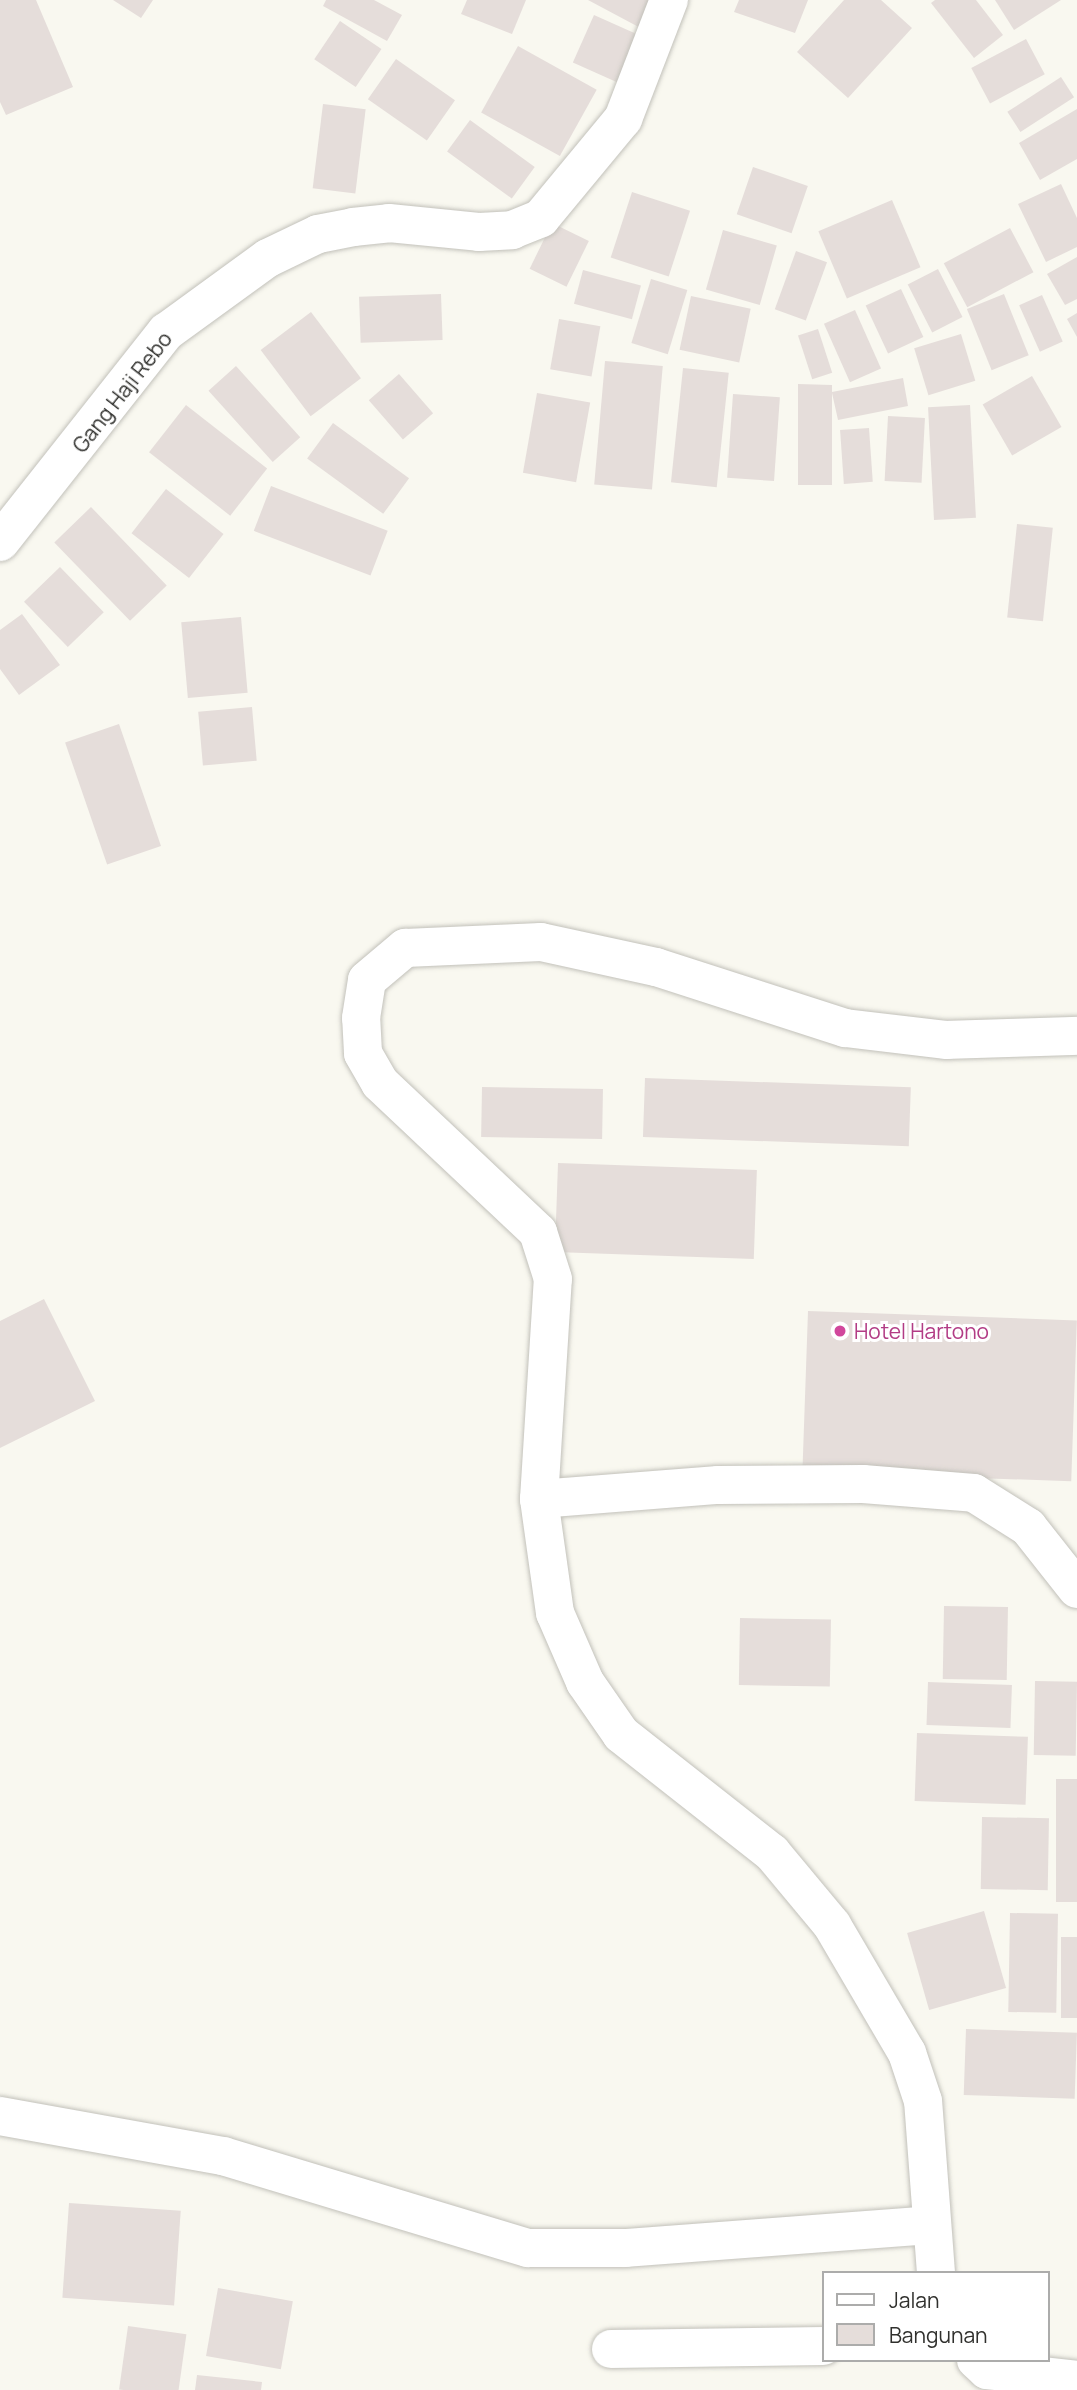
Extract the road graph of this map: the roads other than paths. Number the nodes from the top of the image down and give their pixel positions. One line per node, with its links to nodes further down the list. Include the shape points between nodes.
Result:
1 (668, 0): 2 (street, Gang Haji Rebo, via 624,118 541,218 513,230 479,232 389,223 353,227 318,234 268,258 166,332)
2 (0, 542)
3 (1077, 1036): 4 (street, via 947,1040 845,1028 656,967 541,942 405,948 386,964 367,981 363,1053 380,1083 538,1232 553,1279)
4 (539, 1499): 5 (street, via 718,1485 936,1488 974,1493 1028,1527); 7 (street, via 555,1613 585,1682 621,1734 772,1853 832,1925 907,2053 923,2101)
5 (1073, 1574)
6 (0, 2116): 7 (street, via 223,2156 528,2248 626,2248)
7 (931, 2225): 8 (street)
8 (936, 2271)
9 (822, 2346): 10 (street)
10 (611, 2349)
11 (978, 2362): 12 (street, via 987,2370)
12 (1077, 2380)

